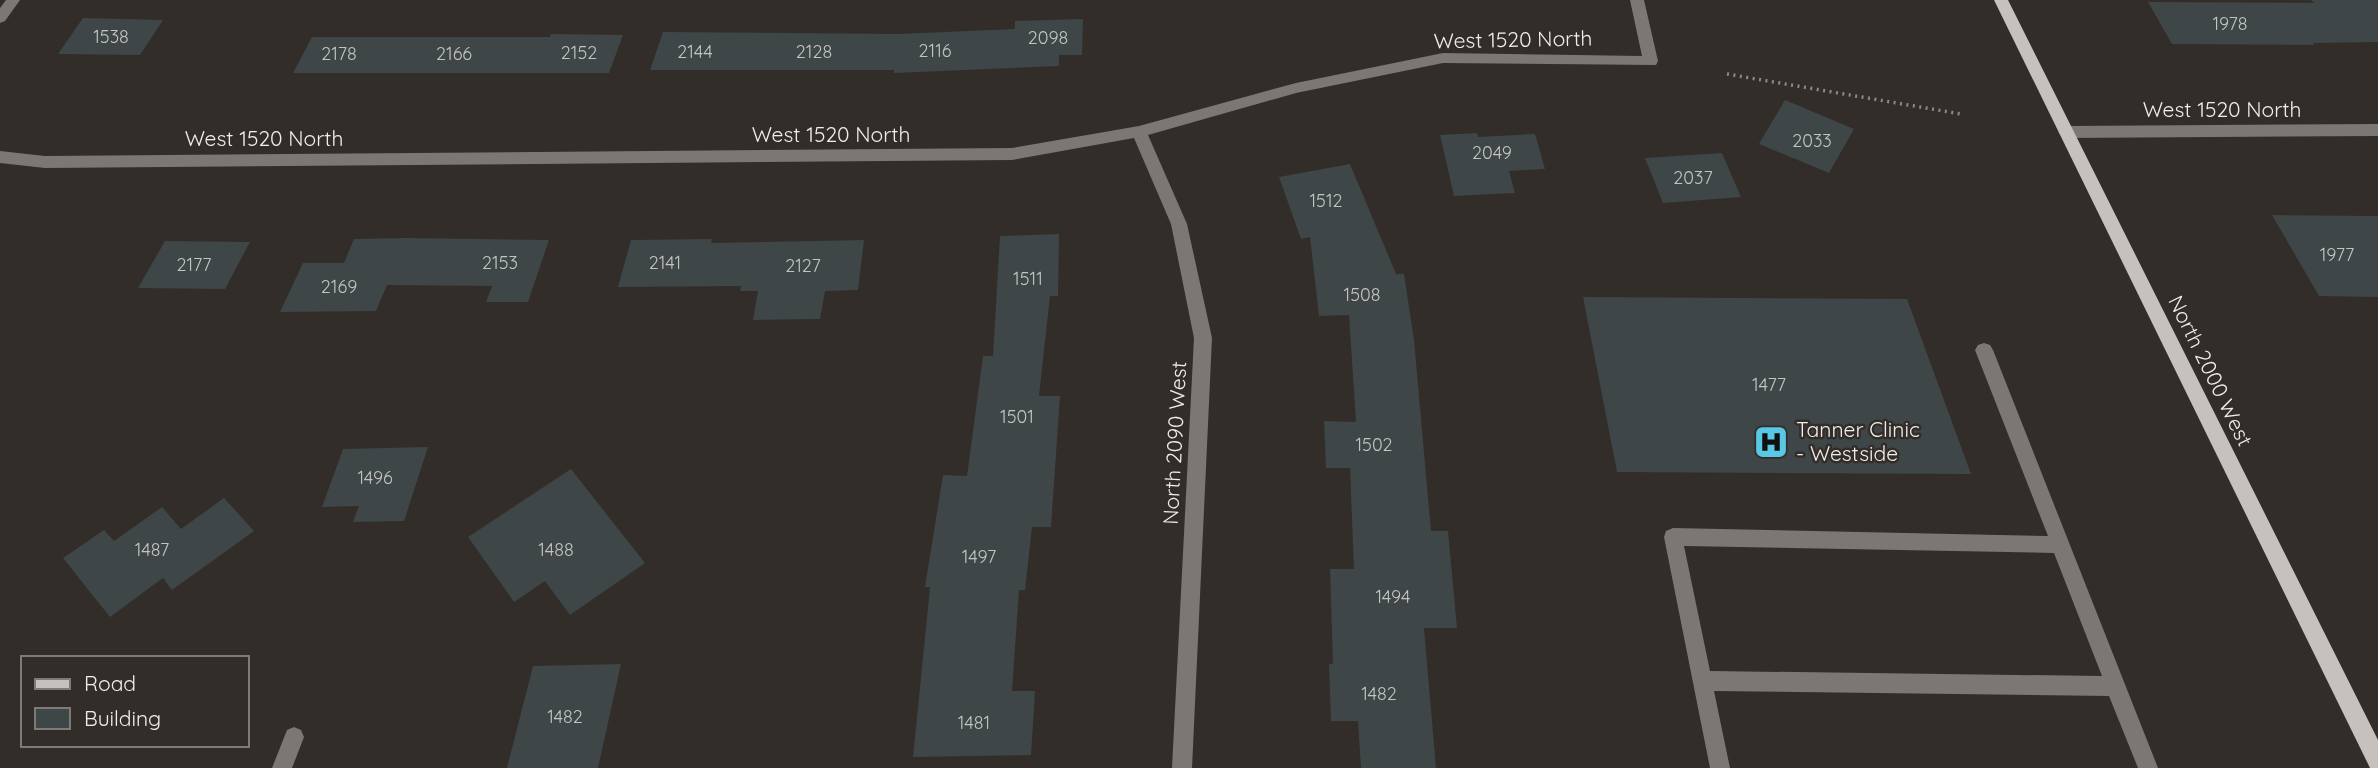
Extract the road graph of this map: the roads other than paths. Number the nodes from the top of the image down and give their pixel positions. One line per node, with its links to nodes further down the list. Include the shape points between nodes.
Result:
1 (13, 0): 4 (street)
2 (1637, 0): 6 (street, West 1520 North, via 1651,61 1443,58 1296,88)
3 (2001, 0): 7 (main road, North 2000 West)
4 (0, 18)
5 (2378, 130): 7 (street, West 1520 North)
6 (1139, 132): 8 (street, West 1520 North, via 1012,154 45,162); 16 (street, North 2090 West, via 1179,224 1203,338)
7 (2066, 132): 14 (main road, North 2000 West)
8 (0, 157)
9 (1984, 350): 10 (street)
10 (2061, 545): 11 (street, via 1673,537); 12 (street)
11 (1702, 681): 12 (street); 17 (street)
12 (2116, 686): 18 (street)
13 (294, 737): 15 (street)
14 (2378, 762)
15 (282, 768)
16 (1182, 768)
17 (1720, 768)
18 (2148, 768)

